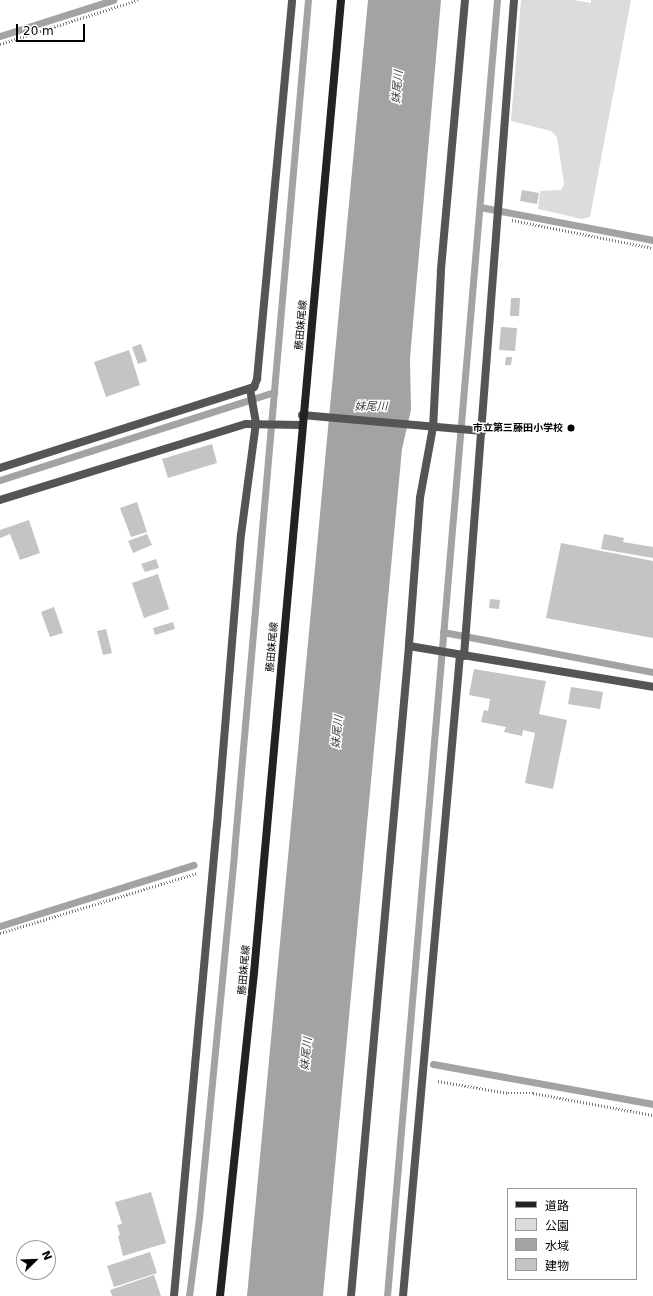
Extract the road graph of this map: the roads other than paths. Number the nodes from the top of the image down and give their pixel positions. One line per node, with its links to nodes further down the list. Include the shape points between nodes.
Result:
1 (292, 0): 5 (street, via 257,379)
2 (341, 0): 6 (main road, 藤田妹尾線)
3 (465, 0): 9 (street, via 440,271)
4 (514, 0): 10 (street)
5 (250, 392): 7 (street); 11 (street)
6 (302, 415): 8 (main road, 藤田妹尾線); 9 (street)
7 (259, 423): 8 (street); 12 (street, via 217,432); 16 (street, via 241,535 214,868)
8 (302, 425): 17 (main road, 藤田妹尾線, via 254,973)
9 (429, 427): 10 (street); 13 (street, via 420,498)
10 (482, 431): 14 (street, via 466,631)
11 (0, 468)
12 (0, 500)
13 (409, 646): 14 (street); 18 (street)
14 (459, 655): 15 (street); 19 (street)
15 (653, 687)
16 (174, 1296)
17 (220, 1296)
18 (352, 1296)
19 (403, 1296)

